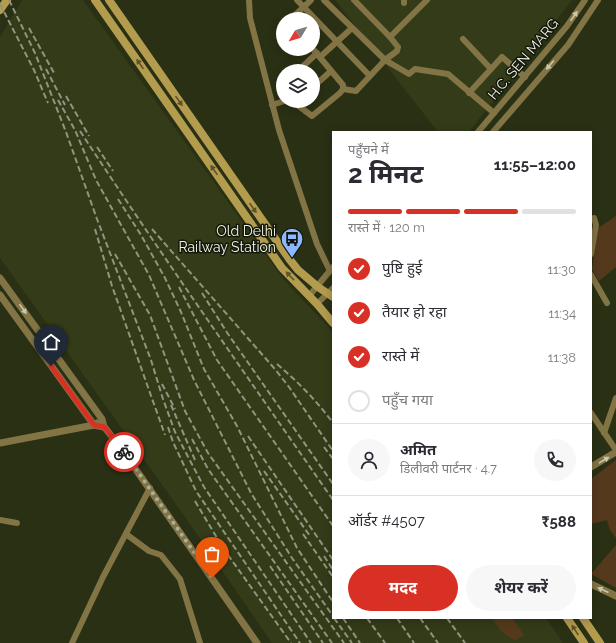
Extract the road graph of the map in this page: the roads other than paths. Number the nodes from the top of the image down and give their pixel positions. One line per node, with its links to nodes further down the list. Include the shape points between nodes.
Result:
1 (7, 0): 13 (main road)
2 (95, 0): 47 (main road, one-way to 2, via 282,268)
3 (108, 0): 44 (main road, one-way to 44, via 290,260)
4 (249, 0): 34 (street, via 250,18)
5 (297, 0): 12 (street)
6 (311, 0): 12 (street)
7 (324, 0): 15 (street)
8 (354, 0): 16 (street)
9 (427, 0): 16 (street)
10 (585, 0): 27 (street, H.C. SEN MARG, one-way to 10)
11 (598, 0): 32 (street, H.C. SEN MARG, one-way to 32, via 568,45)
12 (303, 7): 14 (street); 18 (street)
13 (0, 10)
14 (298, 12)
15 (352, 28): 18 (street); 22 (street)
16 (390, 37): 22 (street, via 398,47 397,51)
17 (463, 39): 24 (street)
18 (337, 42): 19 (street); 26 (street)
19 (320, 51)
20 (313, 56): 23 (street)
21 (319, 56): 25 (street)
22 (385, 60): 30 (street, via 356,91); 31 (street, via 409,74 415,69 448,74)
23 (305, 64)
24 (491, 69): 27 (street, via 502,57); 31 (street)
25 (331, 70): 28 (street); 30 (street)
26 (368, 74)
27 (525, 77): 29 (street, H.C. SEN MARG)
28 (320, 80)
29 (518, 85): 32 (street); 36 (street, H.C. SEN MARG)
30 (343, 88): 35 (street, via 312,116)
31 (469, 93): 36 (street)
32 (527, 93): 38 (street, H.C. SEN MARG)
33 (276, 104): 34 (street)
34 (272, 105): 41 (street, via 317,244)
35 (302, 108)
36 (494, 113): 37 (street, H.C. SEN MARG)
37 (479, 131)
38 (494, 131)
39 (592, 219): 40 (street, via 596,224)
40 (592, 248)
41 (331, 269): 44 (street)
42 (592, 277): 48 (street)
43 (0, 278): 53 (street, one-way to 53)
44 (318, 287): 45 (main road); 47 (street)
45 (331, 293): 49 (street)
46 (0, 295): 54 (street)
47 (309, 296): 49 (main road)
48 (607, 303)
49 (317, 304): 50 (main road)
50 (332, 322)
51 (616, 398): 56 (street)
52 (592, 415): 56 (street)
53 (102, 419): 54 (street); 55 (street)
54 (94, 425): 55 (street); 57 (street)
55 (104, 427): 60 (street)
56 (604, 433): 58 (street)
57 (0, 443)
58 (616, 451): 59 (street, one-way to 58)
59 (592, 466)
60 (150, 488): 63 (street); 70 (street)
61 (0, 520): 62 (street)
62 (18, 523)
63 (126, 534): 68 (street); 69 (street, via 147,550 161,555 180,579)
64 (592, 585): 65 (street, one-way to 64)
65 (616, 596)
66 (568, 619): 71 (main road, one-way to 66)
67 (584, 619): 72 (main road)
68 (72, 643)
69 (200, 643)
70 (257, 643)
71 (584, 643)
72 (600, 643)

